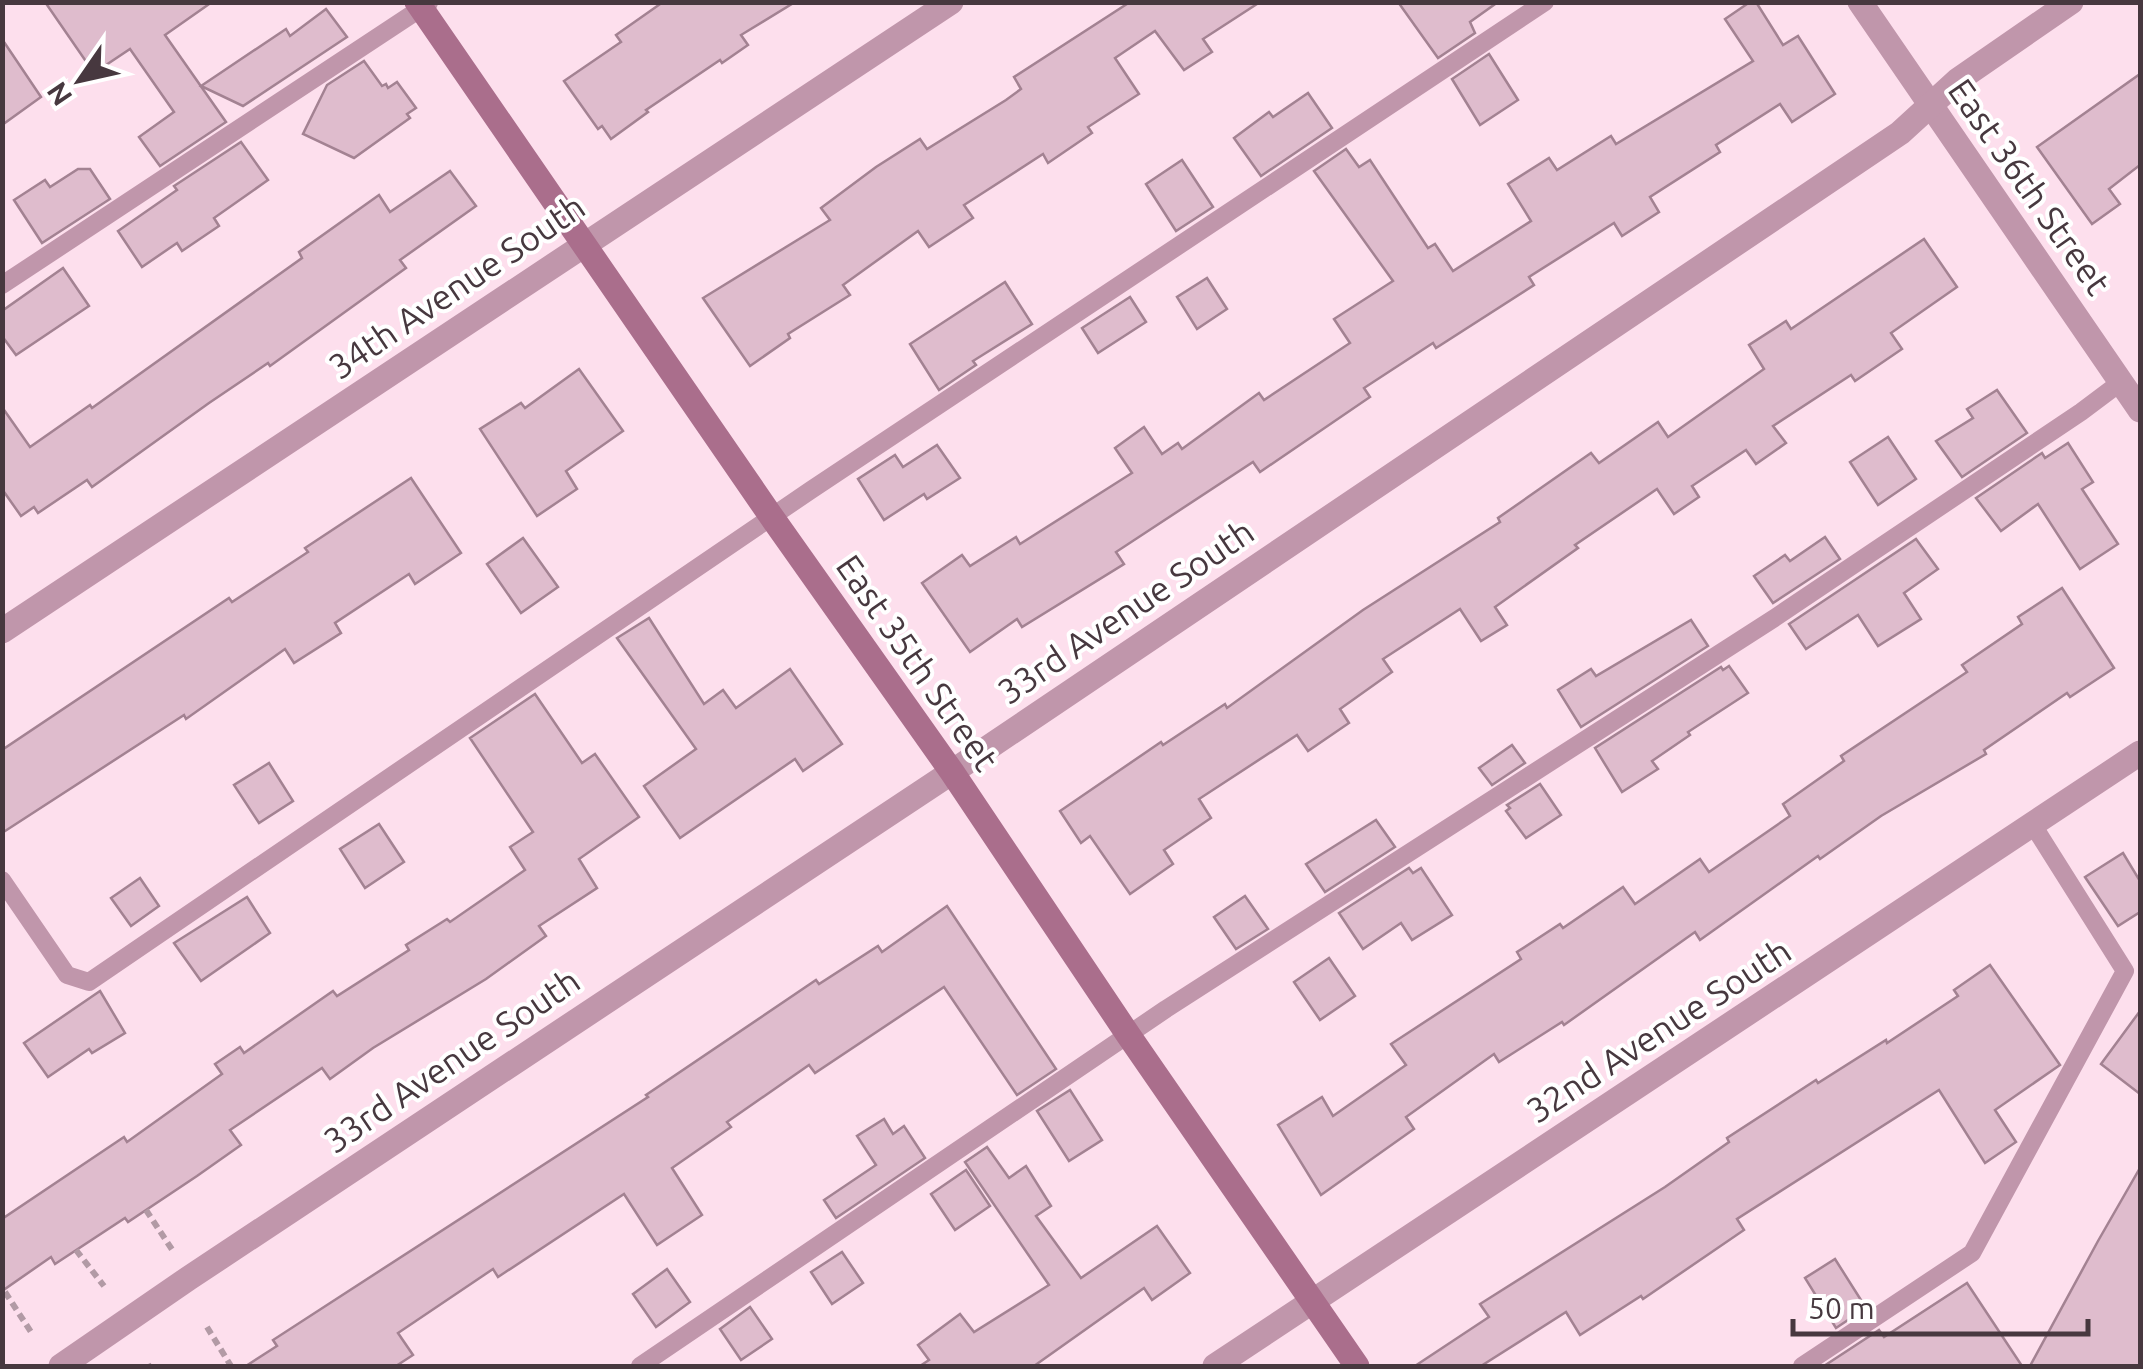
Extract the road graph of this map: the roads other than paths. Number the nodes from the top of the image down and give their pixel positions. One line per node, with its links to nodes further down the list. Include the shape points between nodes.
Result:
1 (951, 2): 7 (street, 34th Avenue South)
2 (1545, 2): 11 (lane)
3 (1860, 2): 6 (street, East 36th Street)
4 (2072, 2): 6 (street, 33rd Avenue South)
5 (422, 4): 7 (street, East 35th Street); 8 (lane)
6 (1930, 106): 9 (street, East 36th Street); 14 (street, 33rd Avenue South, via 1900,134)
7 (586, 244): 11 (street, East 35th Street); 12 (street, 34th Avenue South)
8 (2, 285)
9 (2121, 382): 10 (street, East 36th Street); 17 (lane, via 1776,617)
10 (2140, 410)
11 (772, 516): 14 (street, East 35th Street); 16 (lane, via 89,982 67,975)
12 (2, 631)
13 (2140, 753): 15 (street, 32nd Avenue South)
14 (952, 772): 17 (street, East 35th Street); 19 (street, 33rd Avenue South)
15 (2033, 825): 18 (street, 32nd Avenue South); 23 (lane, via 2125,971 1972,1253)
16 (2, 880)
17 (1129, 1036): 18 (street, East 35th Street); 20 (lane)
18 (1312, 1302): 21 (street, 32nd Avenue South); 22 (street, East 35th Street)
19 (60, 1366)
20 (640, 1366)
21 (1214, 1366)
22 (1357, 1366)
23 (1802, 1366)

